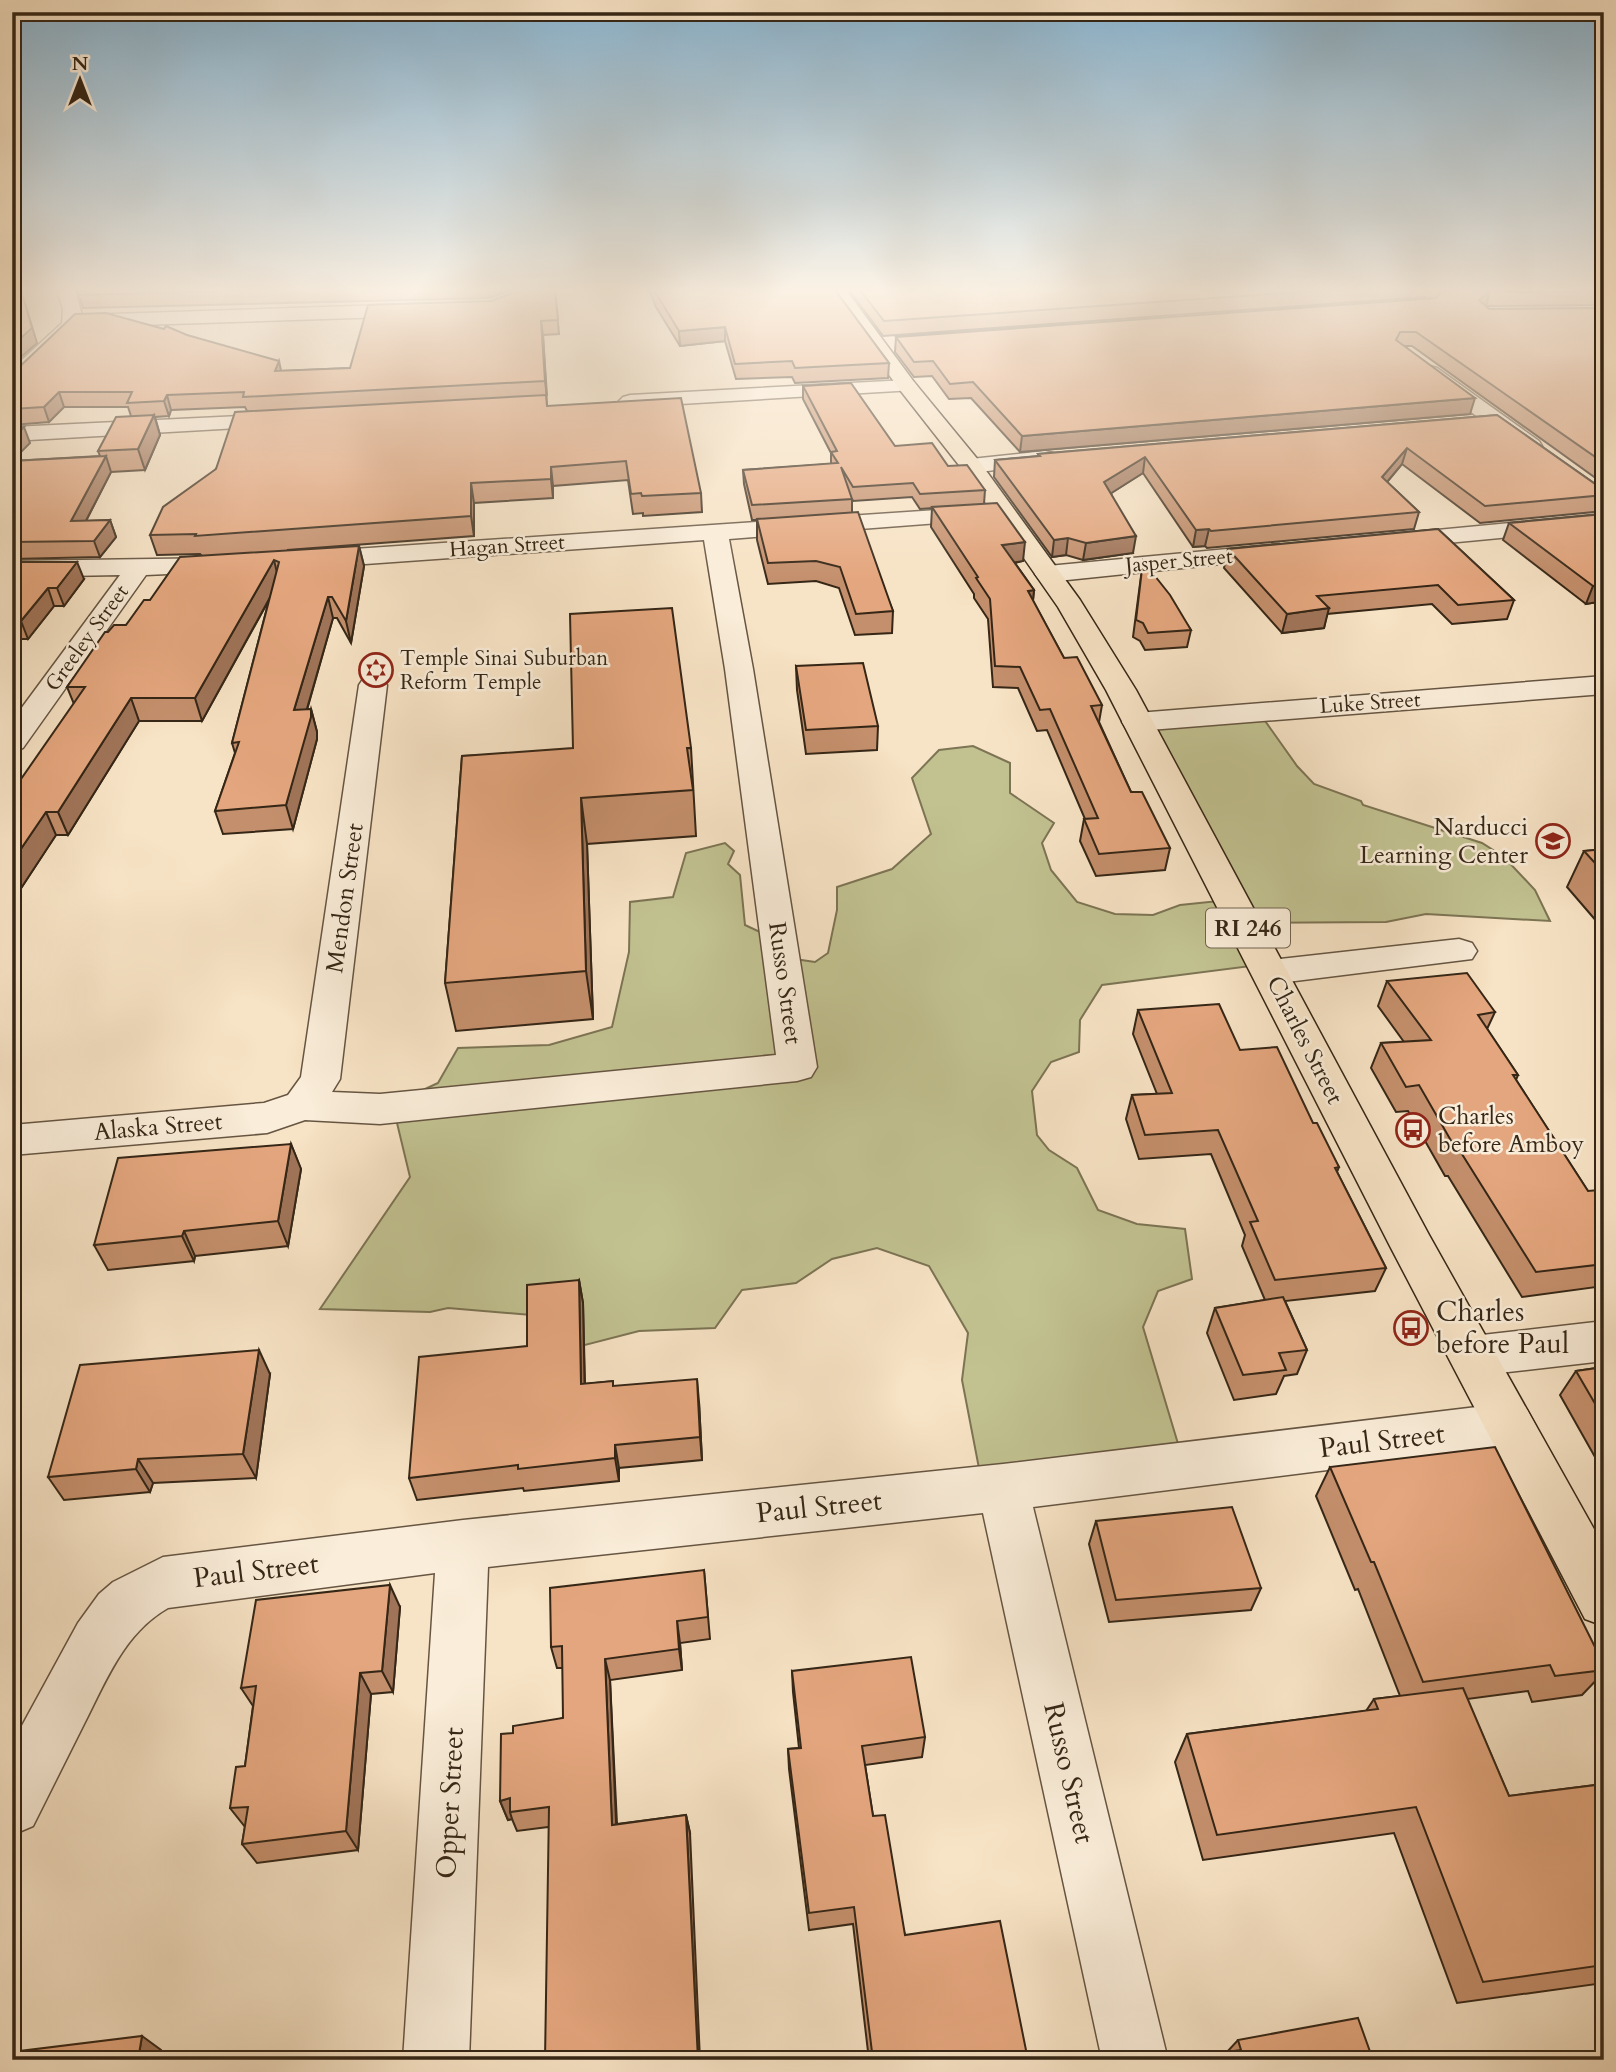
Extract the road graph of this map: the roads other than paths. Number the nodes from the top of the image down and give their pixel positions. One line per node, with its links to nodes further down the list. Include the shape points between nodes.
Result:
1 (907, 386): 11 (main road, Charles Street / RI 246)
2 (894, 387): 4 (street)
3 (1451, 387): 6 (street)
4 (611, 402)
5 (305, 418): 8 (street)
6 (1498, 421): 7 (street); 10 (street)
7 (1471, 424)
8 (12, 434)
9 (1064, 456): 11 (street)
10 (1549, 458)
11 (971, 466): 12 (main road, Charles Street / RI 246)
12 (1002, 513): 14 (street, Hagan Street); 21 (main road, Charles Street / RI 246)
13 (1604, 521): 15 (street)
14 (715, 531): 17 (street, Hagan Street); 28 (street, Russo Street, via 797,1067 380,1109)
15 (1371, 544)
16 (1302, 550): 21 (street, Jasper Street)
17 (280, 562)
18 (253, 564): 19 (street)
19 (138, 568): 20 (street); 25 (street, Greeley Street)
20 (12, 569)
21 (1048, 574): 24 (main road, Charles Street / RI 246)
22 (373, 685): 28 (street, Mendon Street, via 320,1079)
23 (1604, 685): 24 (street, Luke Street)
24 (1137, 722): 27 (main road, Charles Street / RI 246)
25 (12, 742)
26 (1459, 951): 27 (street)
27 (1271, 972): 31 (main road, Charles Street / RI 246)
28 (302, 1104): 29 (street, Alaska Street, via 267,1118)
29 (12, 1140)
30 (1604, 1341): 31 (street)
31 (1473, 1356): 32 (main road, Charles Street / RI 246)
32 (1510, 1425): 33 (street, Paul Street); 35 (main road, Charles Street / RI 246)
33 (1003, 1487): 34 (street, Paul Street); 38 (street, Russo Street)
34 (463, 1545): 36 (street, Paul Street, via 163,1583 131,1598 97,1642); 37 (street, Opper Street)
35 (1604, 1600)
36 (12, 1805)
37 (436, 2060)
38 (1135, 2060)

